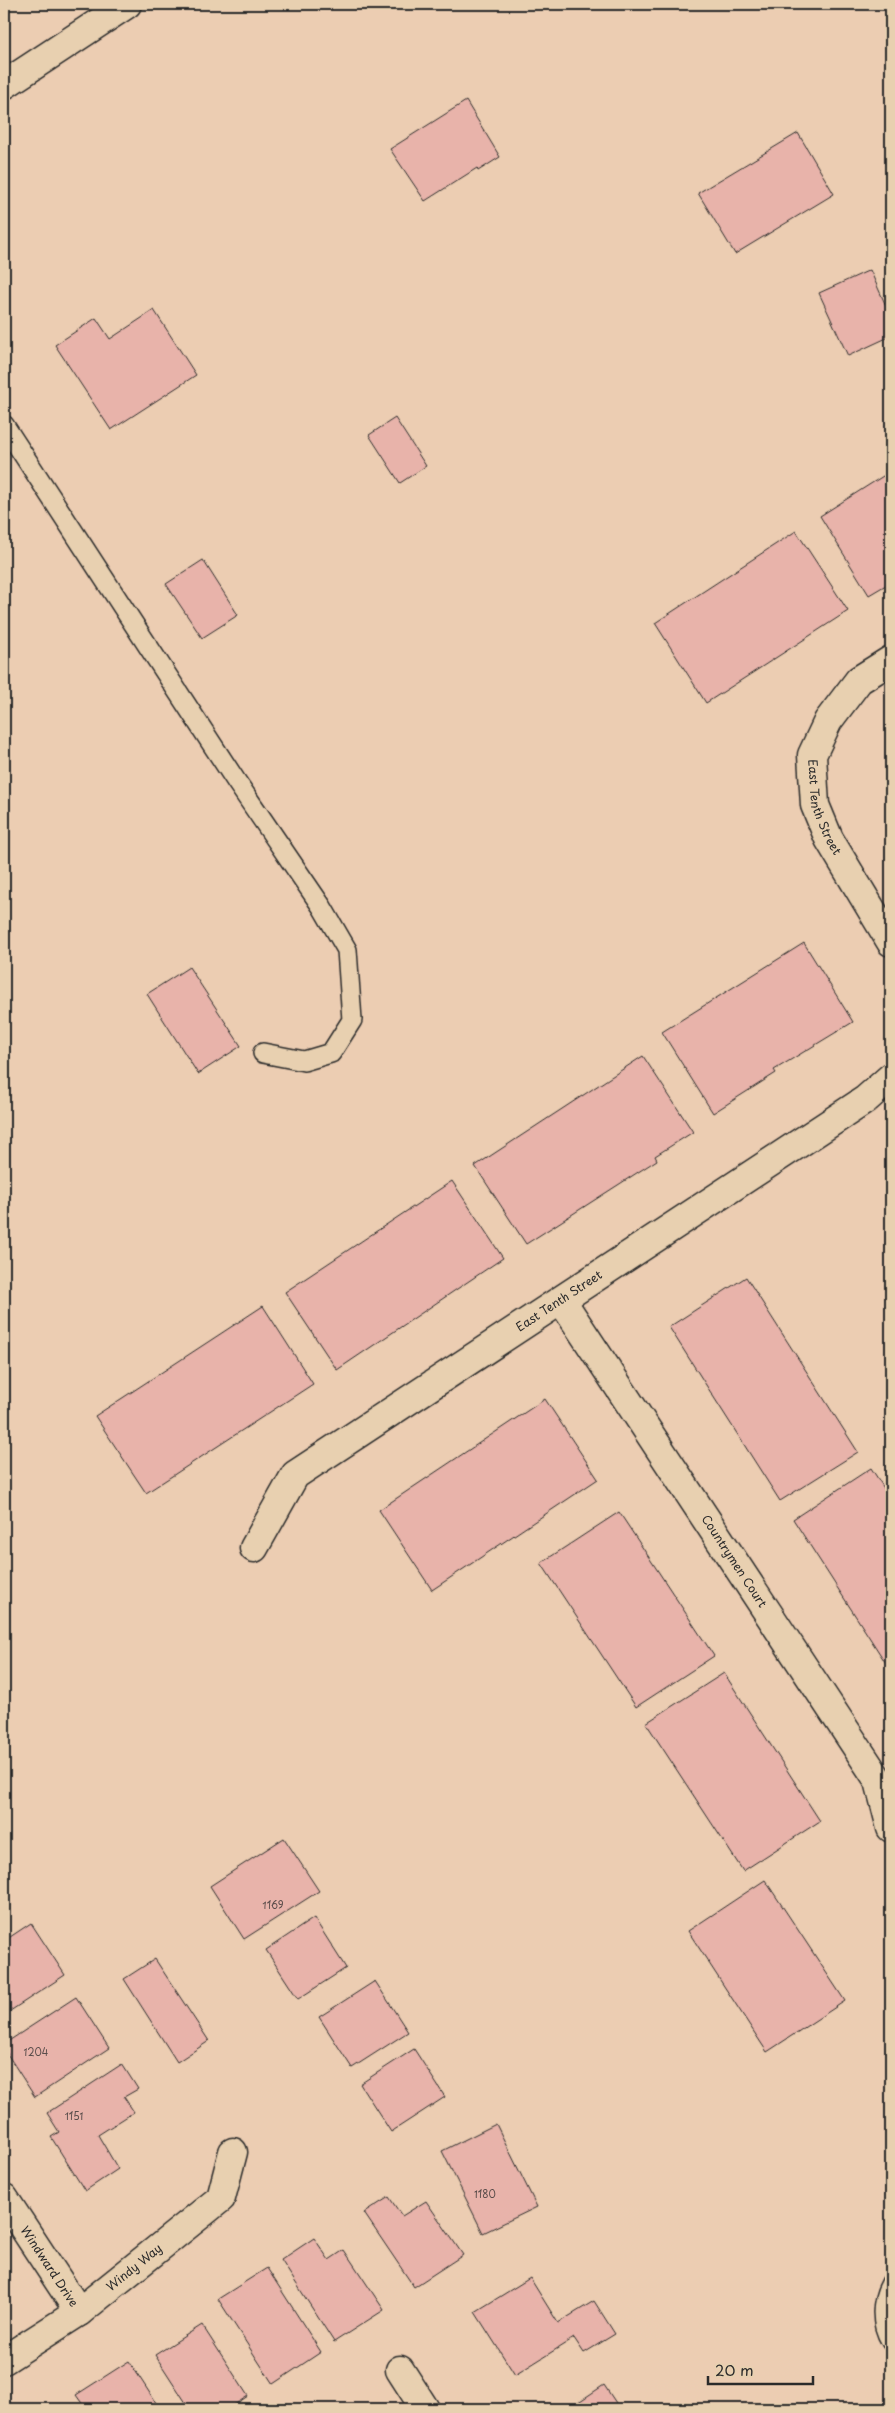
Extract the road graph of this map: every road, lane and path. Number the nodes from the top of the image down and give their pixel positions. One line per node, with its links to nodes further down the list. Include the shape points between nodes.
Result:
1 (127, 4): 2 (street)
2 (4, 85)
3 (4, 426): 6 (lane, via 322,907 347,950 352,1020 331,1053 304,1061)
4 (891, 660): 5 (street, East Tenth Street, via 860,680 828,721 812,755 814,805 829,839)
5 (891, 942)
6 (263, 1053)
7 (891, 1077): 8 (street, East Tenth Street, via 865,1100)
8 (562, 1301): 9 (street, East Tenth Street, via 295,1475); 10 (street, Countrymen Court, via 879,1781)
9 (254, 1548)
10 (891, 1828)
11 (233, 2152): 14 (street, Windy Way, via 221,2198)
12 (4, 2198): 14 (street, Windward Drive)
13 (891, 2283): 15 (lane, via 884,2295 883,2315)
14 (79, 2312): 16 (street, Windy Way)
15 (891, 2341)
16 (4, 2360)
17 (400, 2370): 18 (street)
18 (425, 2409)

